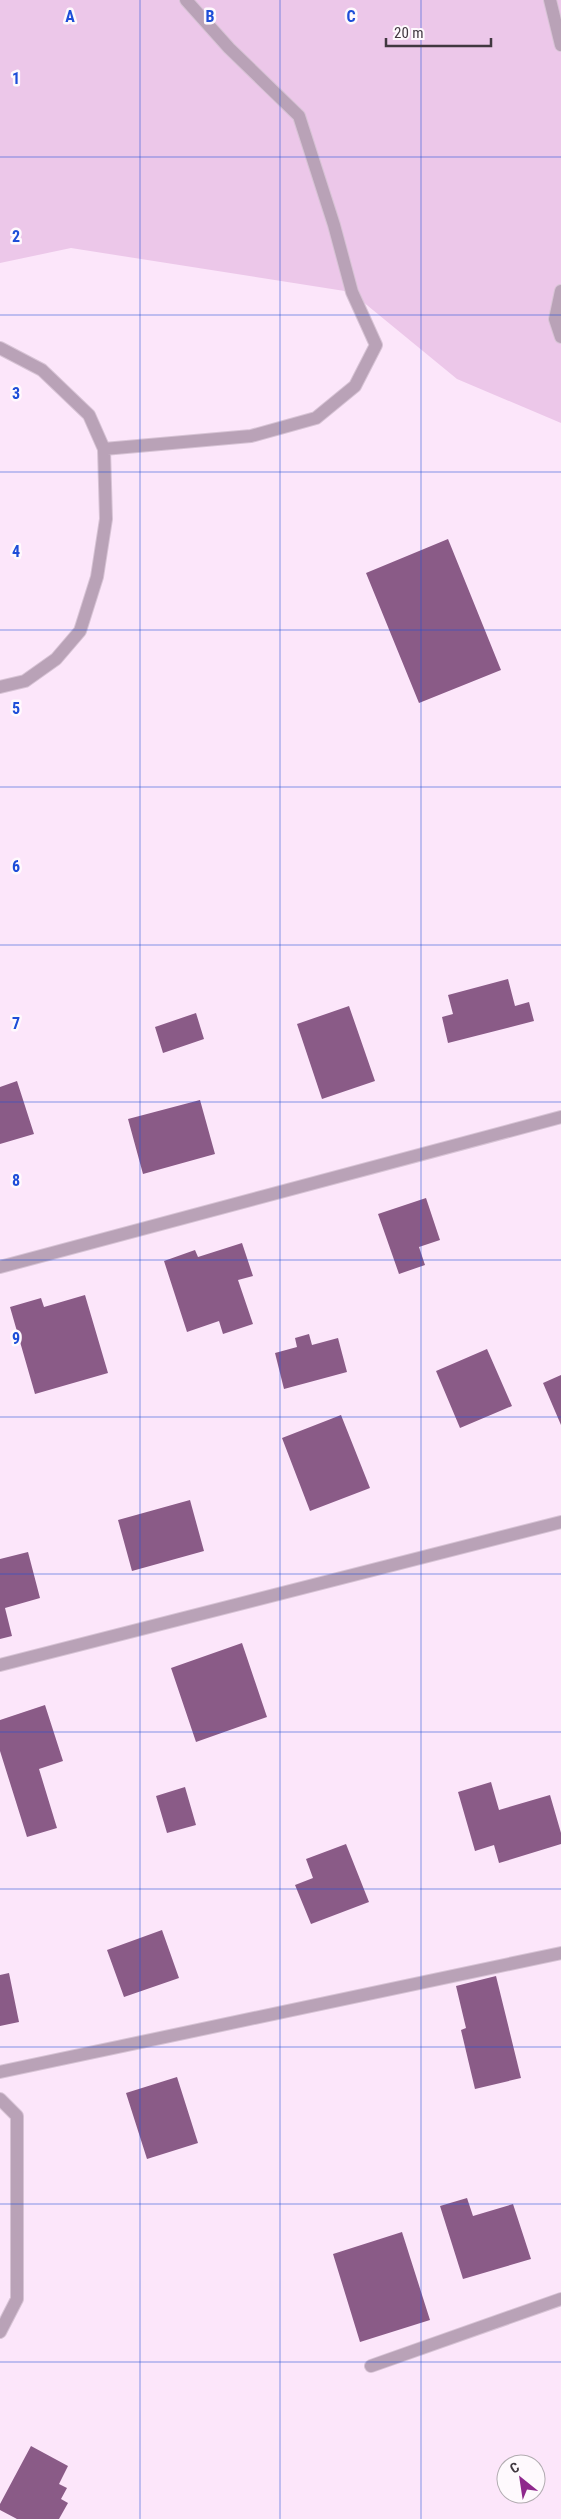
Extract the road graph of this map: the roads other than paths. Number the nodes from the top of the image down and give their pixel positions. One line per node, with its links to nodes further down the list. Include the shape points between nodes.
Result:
1 (186, 0): 7 (lane, via 229,48 299,116 352,292 376,345 355,386 316,418 251,436)
2 (550, 0): 3 (lane)
3 (561, 45)
4 (561, 291): 5 (lane, via 555,319)
5 (561, 337)
6 (0, 348): 7 (lane, via 42,370 68,392 89,415)
7 (104, 449): 8 (lane, via 106,519 97,577 80,630 56,658 25,681)
8 (0, 687)
9 (561, 1118): 10 (lane)
10 (0, 1267)
11 (561, 1522): 12 (lane)
12 (0, 1665)
13 (560, 1957): 14 (lane)
14 (0, 2072)
15 (0, 2099): 17 (lane, via 17,2116 17,2299)
16 (561, 2299): 18 (lane)
17 (0, 2332)
18 (371, 2366)

